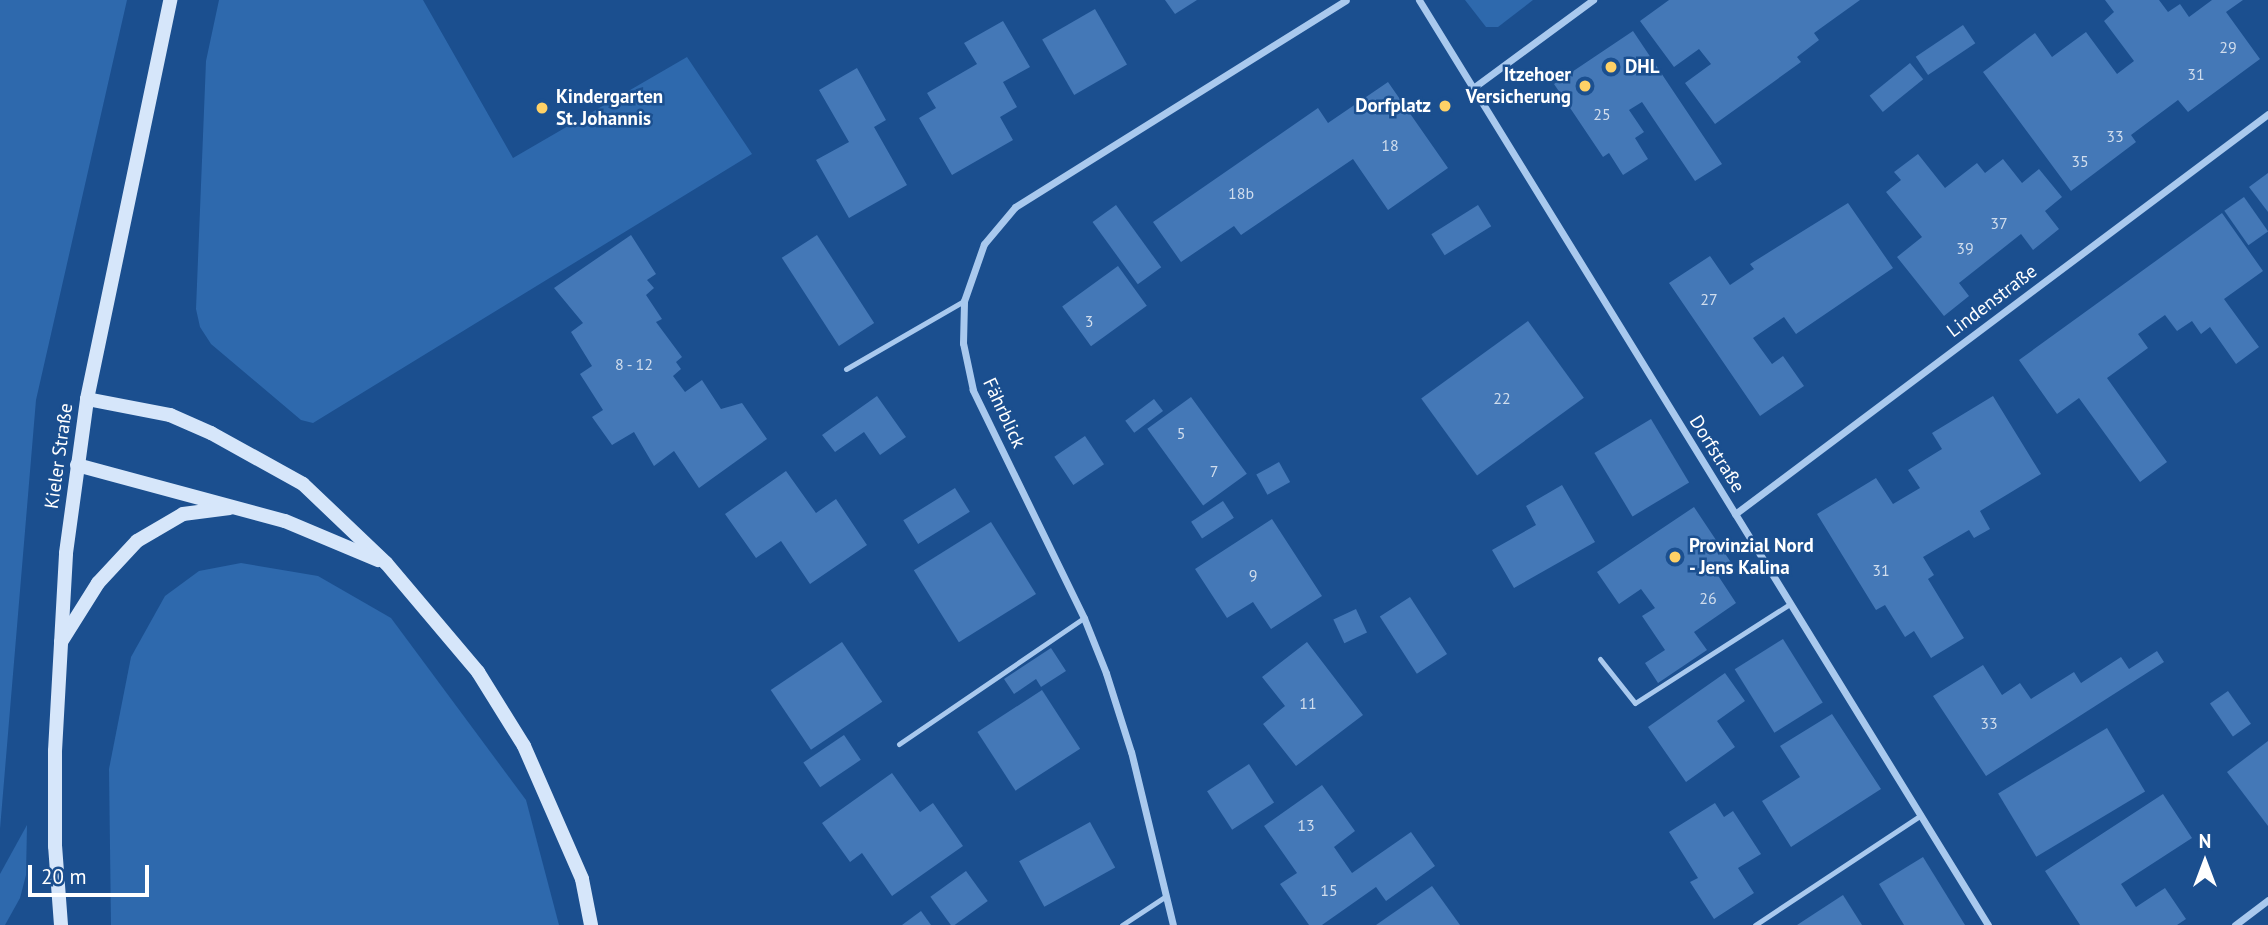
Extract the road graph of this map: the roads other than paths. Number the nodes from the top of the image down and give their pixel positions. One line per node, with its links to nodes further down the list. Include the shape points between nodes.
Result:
1 (170, 0): 9 (main road, Kieler Straße)
2 (1346, 0): 7 (street, Fährblick, via 1014,207 984,244)
3 (1419, 0): 5 (street, Dorfstraße)
4 (1592, 0): 5 (street)
5 (1474, 88): 12 (street, Dorfstraße)
6 (2268, 114): 12 (street, Lindenstraße)
7 (964, 301): 8 (lane); 15 (street, Fährblick, via 963,343 973,390)
8 (846, 369)
9 (87, 399): 10 (main road, Kieler Straße); 13 (main road, via 170,415 234,445 303,484)
10 (77, 465): 11 (main road); 16 (main road, Kieler Straße)
11 (238, 507): 13 (main road, via 285,521); 16 (main road, via 183,514 138,541 97,583)
12 (1735, 514): 14 (street, Dorfstraße)
13 (386, 563): 23 (main road, via 478,672 524,746 578,867)
14 (1790, 604): 17 (lane, via 1634,704); 19 (street, Dorfstraße)
15 (1084, 618): 18 (lane); 20 (street, Fährblick, via 1131,752)
16 (60, 643): 22 (main road, Kieler Straße, via 55,846)
17 (1600, 659)
18 (899, 744)
19 (1921, 815): 26 (lane); 27 (street, Dorfstraße)
20 (1166, 897): 24 (lane); 25 (street, Fährblick)
21 (2268, 900): 28 (street)
22 (61, 925)
23 (591, 925)
24 (1122, 925)
25 (1172, 925)
26 (1755, 925)
27 (1988, 925)
28 (2235, 925)

